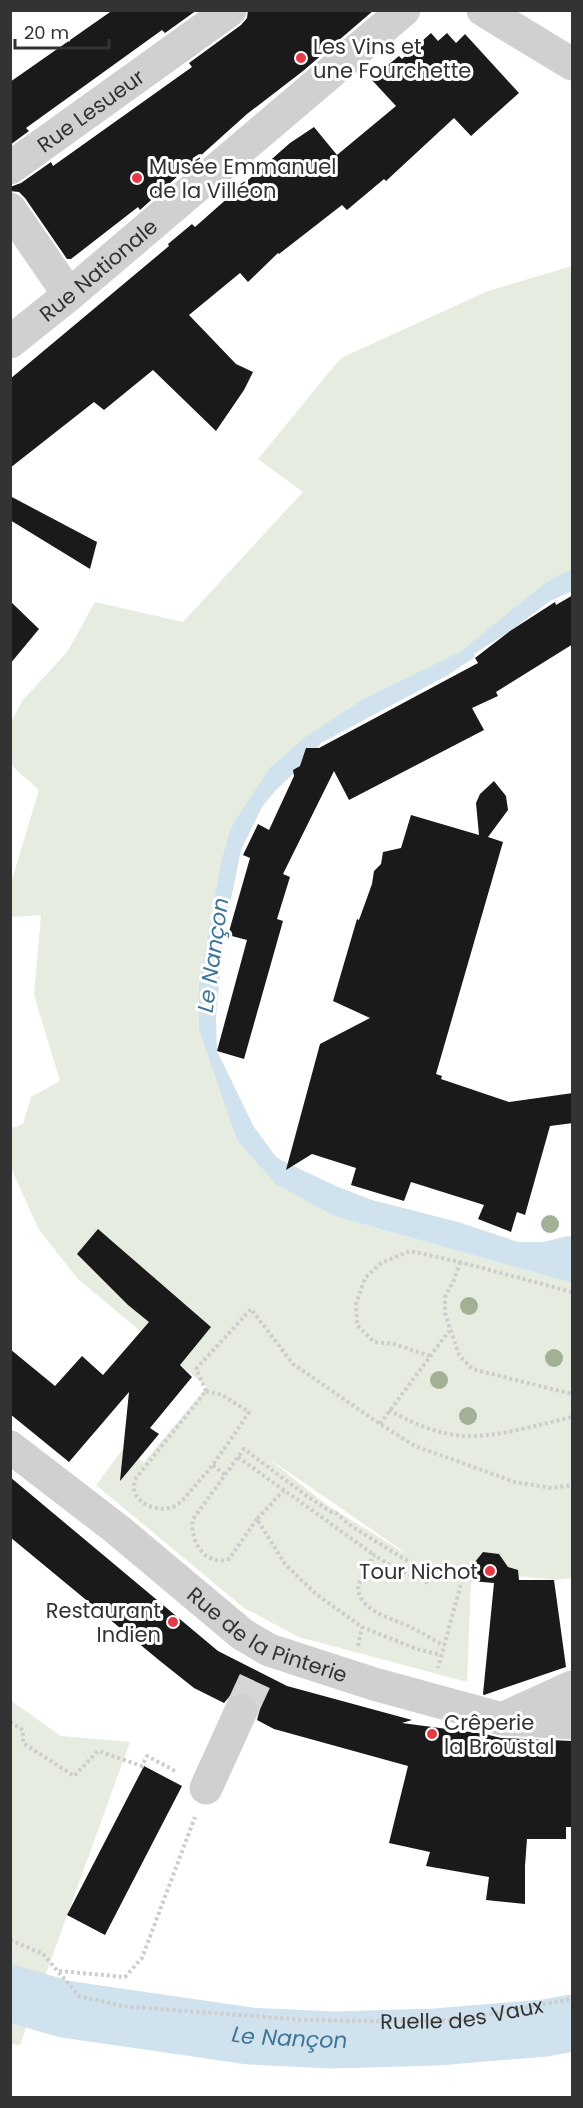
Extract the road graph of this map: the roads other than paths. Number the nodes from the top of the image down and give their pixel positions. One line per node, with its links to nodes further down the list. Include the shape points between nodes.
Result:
1 (230, 10): 5 (street, Rue Lesueur)
2 (404, 10): 7 (street, Rue Nationale)
3 (483, 10): 4 (street)
4 (573, 64)
5 (10, 168)
6 (10, 209): 7 (street)
7 (69, 295): 8 (street, Rue Nationale)
8 (10, 342)
9 (10, 1447): 12 (street, Rue de la Pinterie, via 118,1530 242,1634 264,1661 374,1684)
10 (573, 1687): 12 (street)
11 (241, 1712): 14 (street)
12 (502, 1719): 13 (street, Rue de la Pinterie)
13 (573, 1723)
14 (206, 1788)

